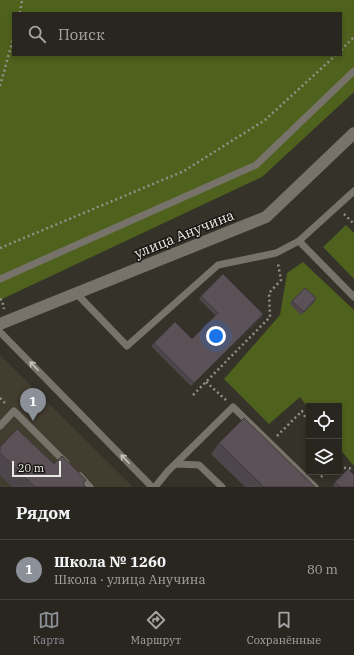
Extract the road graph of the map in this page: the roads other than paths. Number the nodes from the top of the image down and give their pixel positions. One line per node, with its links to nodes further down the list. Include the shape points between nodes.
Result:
1 (354, 71): 5 (lane, via 256,165)
2 (354, 133): 6 (street, улица Анучина, via 266,217)
3 (354, 191): 4 (lane)
4 (299, 241): 6 (lane, via 277,252 218,265 127,346); 7 (lane)
5 (0, 279)
6 (76, 293): 8 (street, улица Анучина)
7 (354, 297)
8 (0, 324)
9 (0, 332): 15 (lane, one-way to 9)
10 (0, 426): 12 (lane, via 14,411)
11 (176, 464): 16 (lane); 17 (lane, via 199,465); 18 (lane, via 233,407)
12 (70, 466)
13 (75, 472): 14 (lane)
14 (90, 487)
15 (152, 487)
16 (155, 487)
17 (222, 487)
18 (315, 487)

